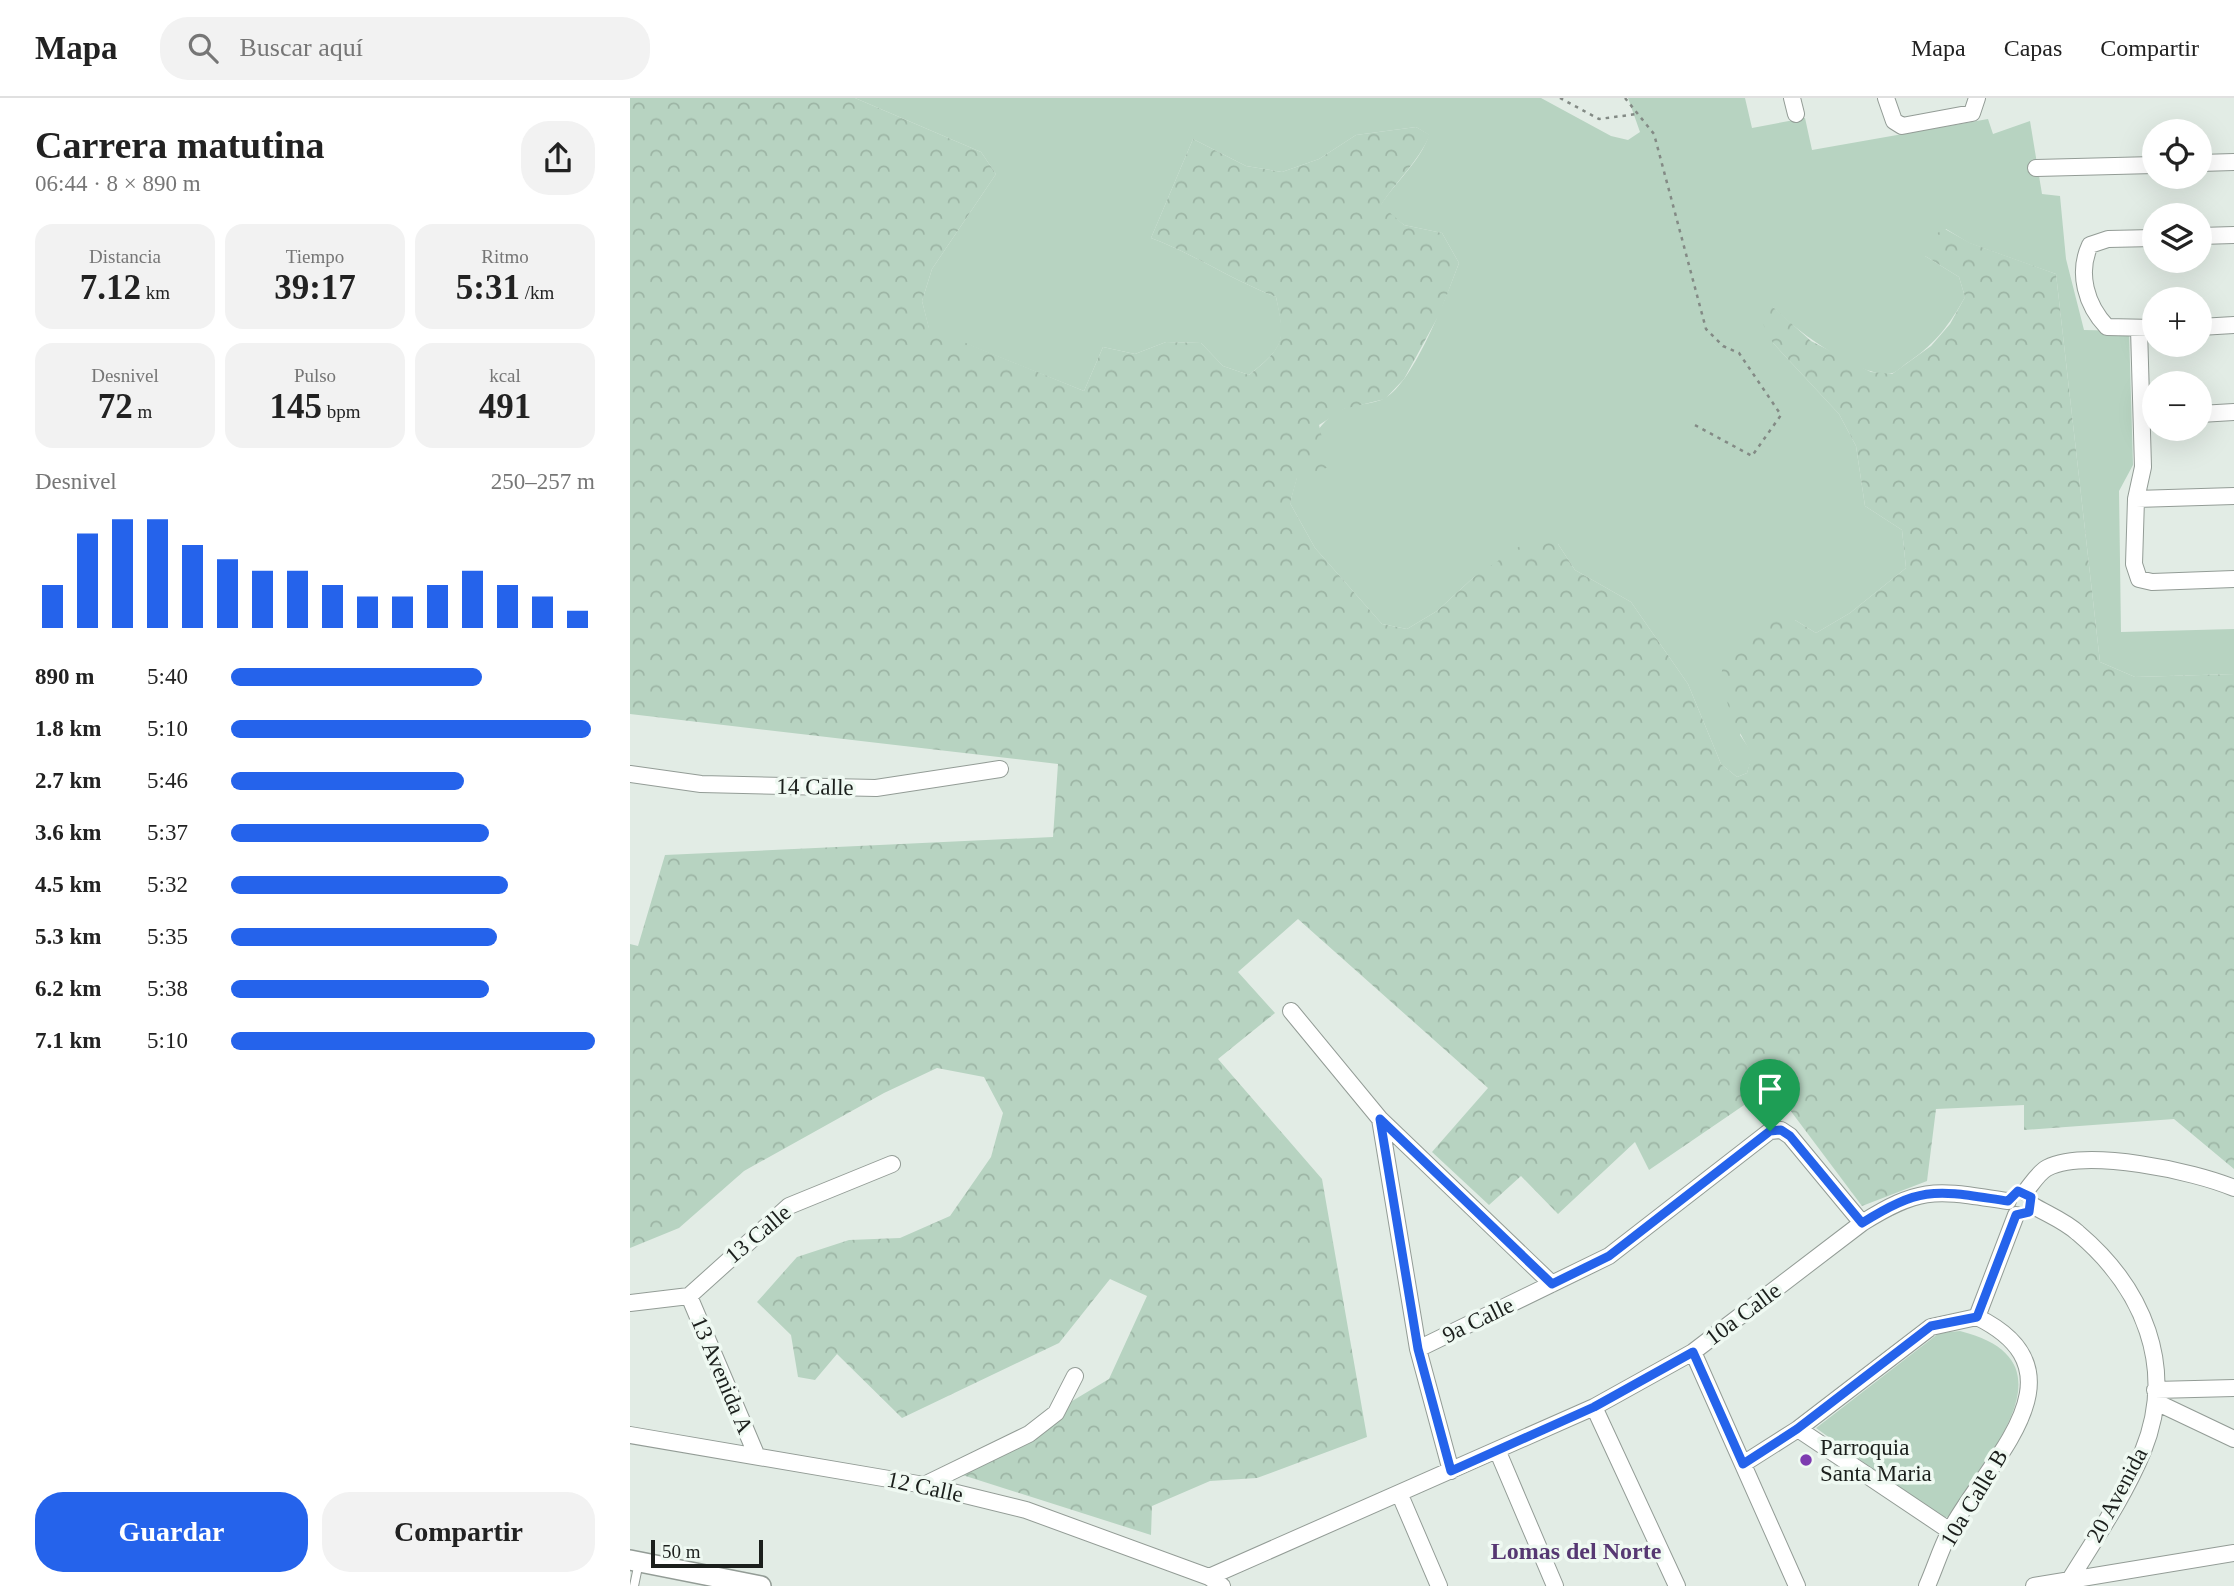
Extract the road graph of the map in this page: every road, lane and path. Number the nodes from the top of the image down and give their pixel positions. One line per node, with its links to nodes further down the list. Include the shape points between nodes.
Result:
1 (1560, 98): 5 (path, via 1599,119)
2 (1625, 98): 5 (path)
3 (1886, 98): 4 (street, via 1894,121 1902,126 1972,113)
4 (1978, 98)
5 (1637, 114): 18 (path, via 1654,134 1706,329 1723,346 1739,353 1781,415 1752,456)
6 (2234, 162): 7 (street)
7 (2212, 163)
8 (2142, 165): 9 (street)
9 (2036, 168)
10 (2234, 235): 11 (street)
11 (2212, 236)
12 (2142, 238): 15 (street, via 2090,245 2084,257 2086,295 2094,314 2107,327)
13 (2234, 325): 14 (street)
14 (2212, 326)
15 (2142, 329)
16 (2234, 412): 17 (street)
17 (2212, 413)
18 (1693, 424)
19 (2146, 441): 21 (street)
20 (2234, 496): 21 (street)
21 (2136, 499): 22 (street, via 2134,564 2139,579)
22 (2234, 579)
23 (1000, 769): 24 (street, 14 Calle, via 876,788 701,784)
24 (630, 774)
25 (1291, 1011): 26 (street)
26 (1380, 1119): 32 (street); 36 (street)
27 (892, 1164): 33 (street, 13 Calle, via 789,1206)
28 (2234, 1188): 29 (street, via 2162,1167 2074,1161 2045,1169)
29 (2029, 1198): 30 (street, via 2012,1194); 40 (street, 20 Avenida, via 2076,1231 2120,1274 2143,1311 2153,1353)
30 (2012, 1208): 31 (street, 10a Calle, via 1945,1192 1917,1194); 35 (street)
31 (1862, 1223): 32 (street, 9a Calle, via 1790,1136 1781,1130 1770,1131 1609,1256); 37 (street, 10a Calle)
32 (1552, 1284): 36 (street, 9a Calle)
33 (689, 1296): 34 (street); 46 (street, 13 Avenida A)
34 (630, 1303)
35 (1977, 1317): 42 (street, via 1931,1326); 51 (street, 10a Calle B, via 2000,1328 2024,1354 2029,1388 2025,1413)
36 (1418, 1349): 48 (street)
37 (1693, 1352): 41 (street, 10a Calle); 47 (street)
38 (1075, 1376): 49 (street, via 1056,1413 1029,1434)
39 (2234, 1388): 40 (street)
40 (2156, 1396): 44 (street); 54 (street, 20 Avenida, via 2144,1449)
41 (1594, 1407): 45 (street, 10a Calle); 60 (street)
42 (1797, 1429): 47 (street); 51 (street)
43 (630, 1435): 46 (street, 12 Calle)
44 (2234, 1439)
45 (1498, 1452): 48 (street, 10a Calle); 59 (street)
46 (756, 1454): 49 (street, 12 Calle)
47 (1743, 1464): 61 (street)
48 (1451, 1471): 50 (street, 10a Calle)
49 (924, 1485): 55 (street, 12 Calle, via 1026,1510)
50 (1400, 1495): 55 (street, 10a Calle); 58 (street)
51 (1950, 1531): 62 (street, 10a Calle B)
52 (2234, 1553): 54 (street)
53 (635, 1561): 56 (lane); 57 (street)
54 (2069, 1581): 63 (street)
55 (1215, 1582)
56 (634, 1586)
57 (761, 1586)
58 (1439, 1586)
59 (1555, 1586)
60 (1677, 1586)
61 (1797, 1586)
62 (1927, 1586)
63 (2034, 1586)

